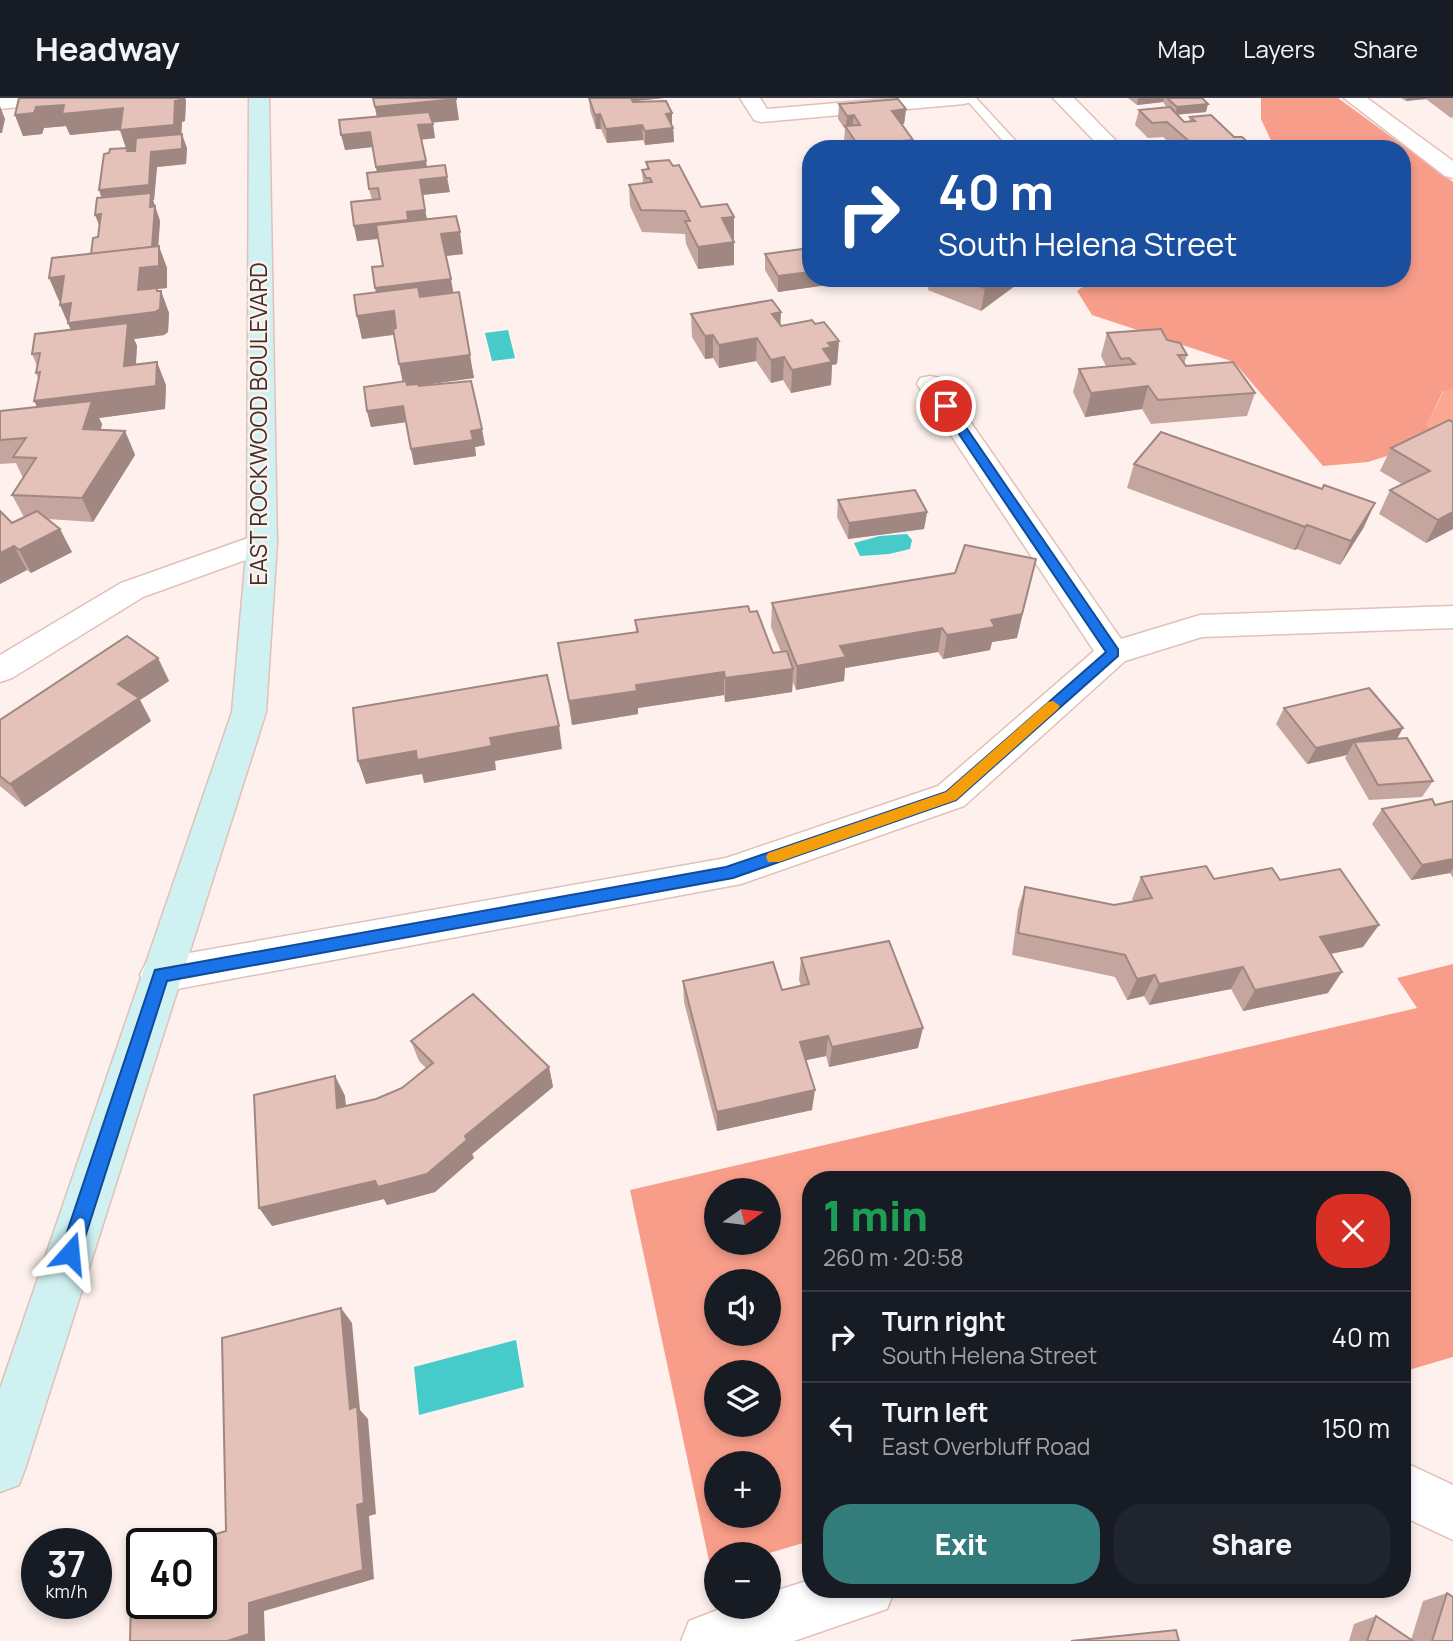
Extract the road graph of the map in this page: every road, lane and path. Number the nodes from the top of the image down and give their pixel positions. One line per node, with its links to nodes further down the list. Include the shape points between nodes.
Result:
1 (48, 98): 8 (street)
2 (259, 98): 17 (street, EAST ROCKWOOD BOULEVARD)
3 (750, 98): 4 (street, via 761,116)
4 (964, 98)
5 (970, 98): 9 (lane)
6 (1063, 98): 10 (street)
7 (1354, 98): 11 (street)
8 (0, 103)
9 (1009, 140)
10 (1105, 140)
11 (1410, 140)
12 (1411, 141): 14 (street)
13 (1453, 144): 14 (street)
14 (1421, 148): 15 (street)
15 (1453, 171)
16 (930, 384): 19 (street)
17 (262, 543): 20 (street, via 132,590); 21 (street, EAST ROCKWOOD BOULEVARD, via 249,712)
18 (1453, 617): 19 (street, via 1200,626)
19 (1113, 653): 21 (street, via 951,796 727,873)
20 (0, 670)
21 (161, 975): 22 (street, EAST ROCKWOOD BOULEVARD)
22 (4, 1443)
23 (1411, 1492): 24 (street)
24 (1453, 1513)
25 (840, 1598): 26 (street)
26 (709, 1641)

